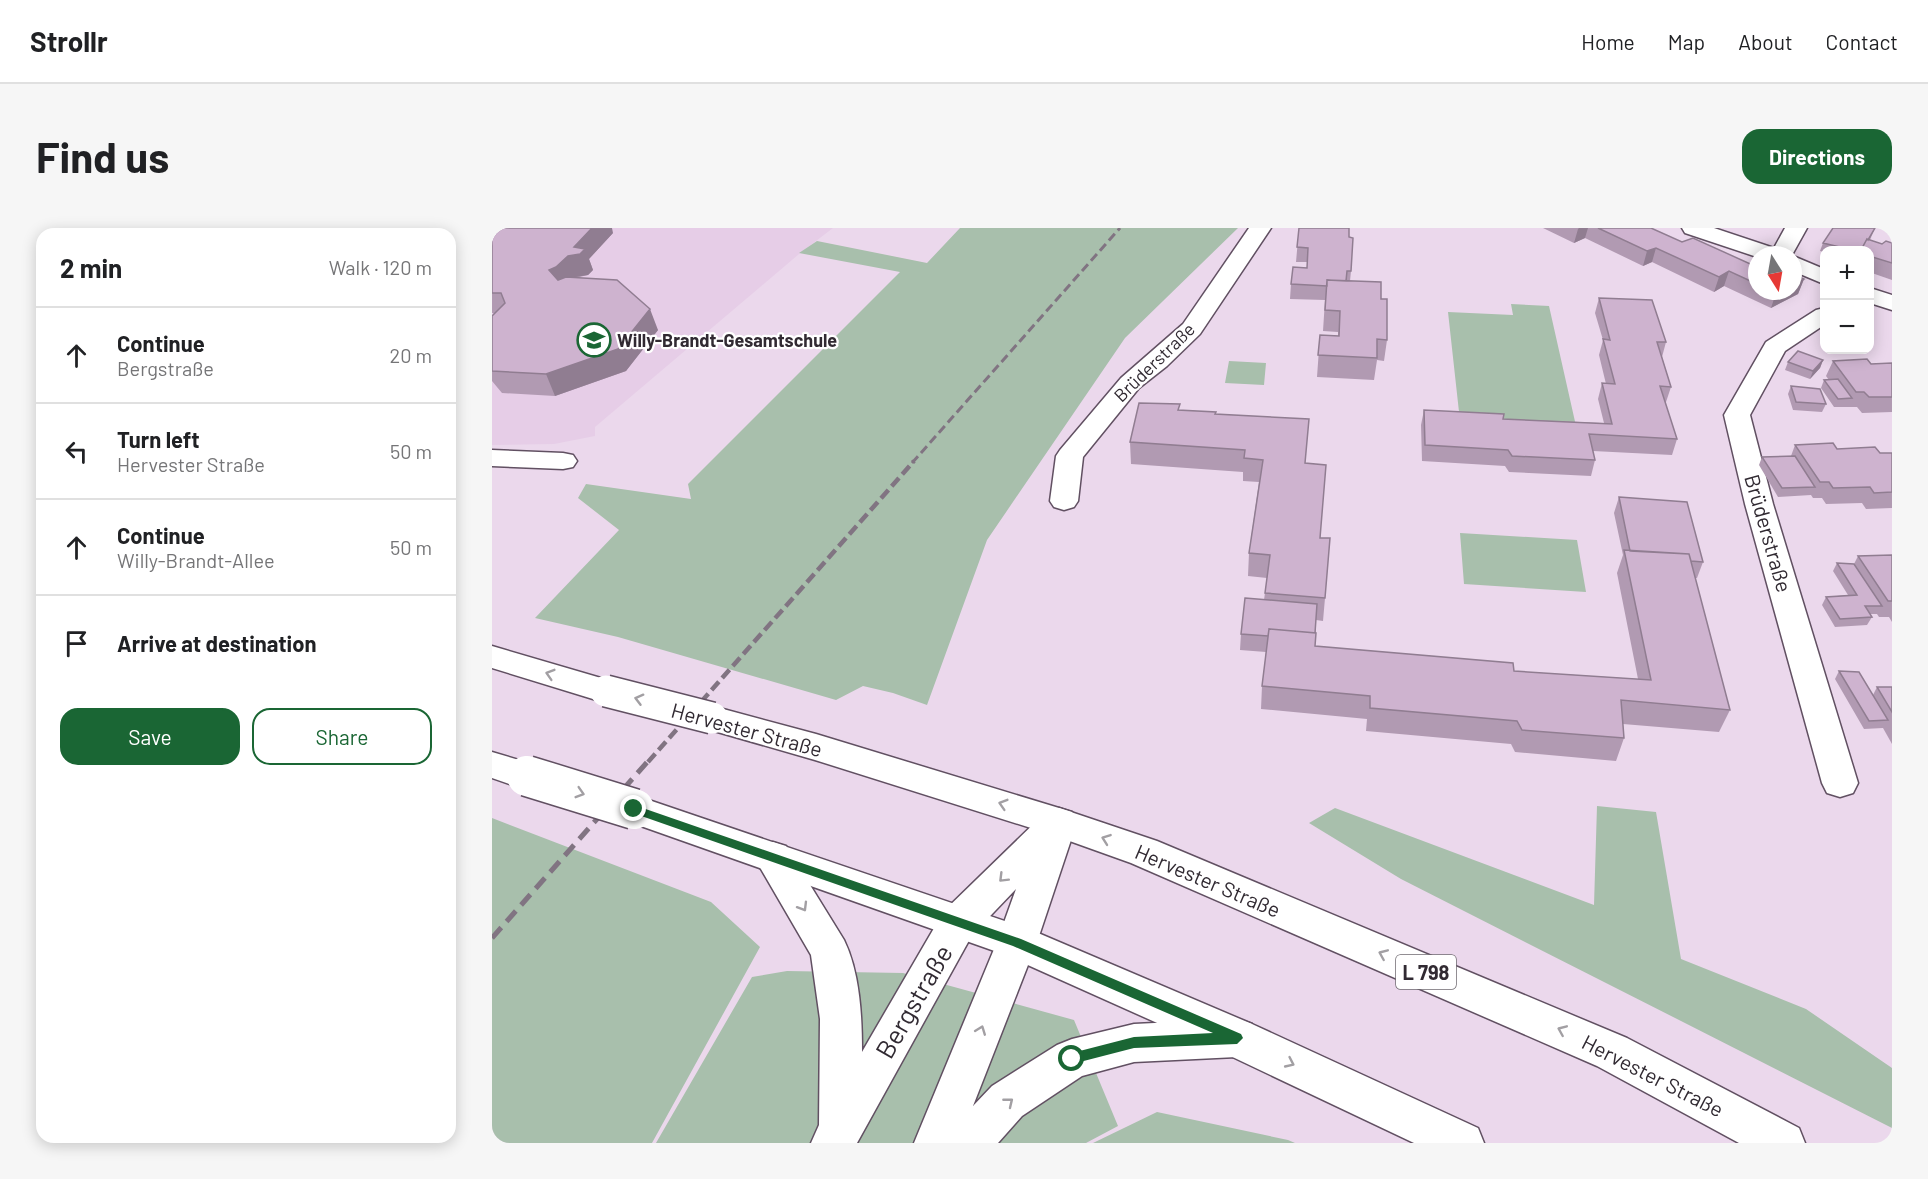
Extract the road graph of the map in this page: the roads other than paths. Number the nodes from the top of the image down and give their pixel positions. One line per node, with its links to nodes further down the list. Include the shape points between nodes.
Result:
1 (1260, 228): 13 (street, Brüderstraße, via 1192,329 1130,383 1070,456)
2 (1693, 228): 4 (street)
3 (1796, 228): 5 (street)
4 (1748, 246)
5 (1786, 246)
6 (1802, 267): 7 (street)
7 (1820, 275)
8 (1874, 297): 9 (street)
9 (1892, 303)
10 (1820, 318): 16 (street, Brüderstraße, via 1775,347 1737,415)
11 (492, 458): 12 (street)
12 (563, 461)
13 (1064, 501)
14 (492, 657): 17 (street, Hervester Straße, one-way to 14, bridge, via 816,747)
15 (492, 765): 18 (street, one-way to 18, bridge)
16 (1840, 783)
17 (1059, 822): 19 (street, Bergstraße, one-way to 19); 20 (street); 26 (street, Hervester Straße / L 798, one-way to 17, via 1612,1052 1144,852)
18 (773, 857): 19 (street); 22 (street, Bergstraße, one-way to 22, via 830,952 841,1019)
19 (958, 923): 20 (street); 22 (street, Bergstraße)
20 (1017, 942): 21 (street); 23 (street, one-way to 20)
21 (1237, 1038): 24 (street, one-way to 21, via 1007,1101 1072,1059 1134,1043); 25 (street, one-way to 25)
22 (836, 1135)
23 (936, 1143)
24 (968, 1143)
25 (1462, 1143)
26 (1783, 1143)

